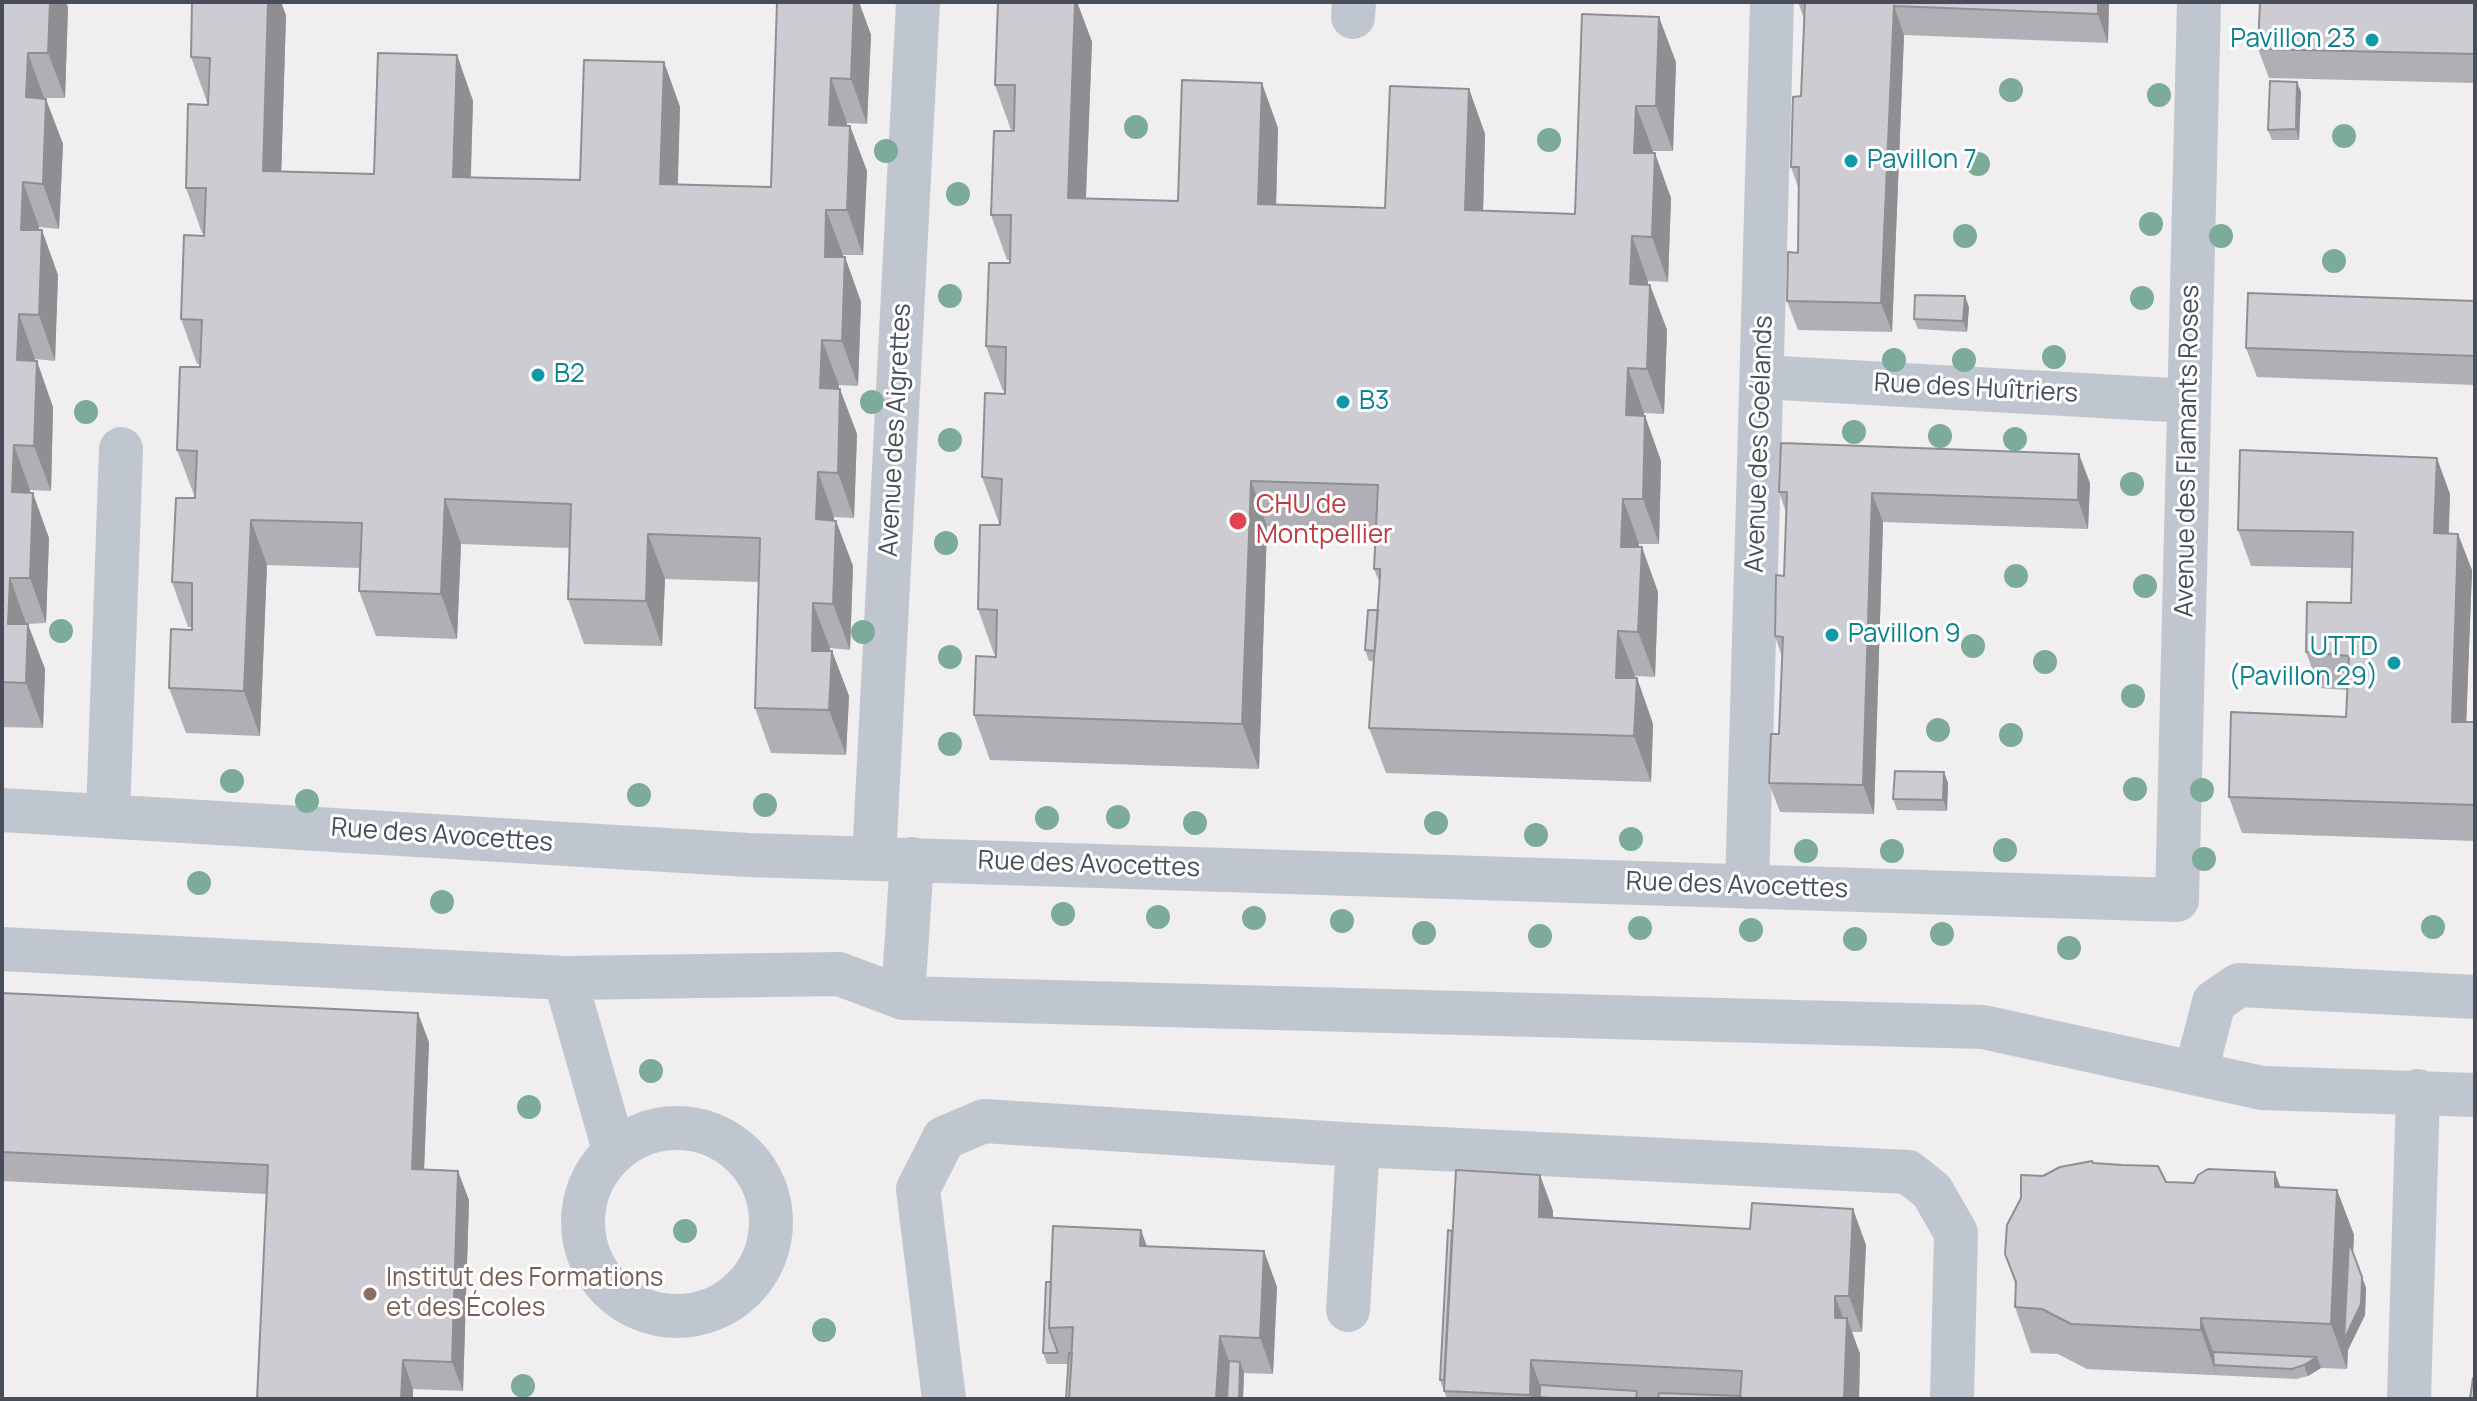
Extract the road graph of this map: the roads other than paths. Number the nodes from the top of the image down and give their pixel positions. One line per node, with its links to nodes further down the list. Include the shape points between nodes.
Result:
1 (918, 2): 9 (street, Avenue des Aigrettes)
2 (1772, 2): 4 (street, Avenue des Goélands)
3 (2199, 2): 5 (street, Avenue des Flamants Roses)
4 (1762, 377): 5 (street, Rue des Huîtriers); 10 (street, Avenue des Goélands)
5 (2189, 401): 11 (street, Avenue des Flamants Roses)
6 (121, 449): 8 (street)
7 (2, 810): 8 (street, Rue des Avocettes)
8 (108, 815): 9 (street, Rue des Avocettes, via 749,855)
9 (893, 859): 10 (street, Rue des Avocettes); 15 (street, Avenue des Aigrettes)
10 (1747, 887): 11 (street, Rue des Avocettes)
11 (2177, 900)
12 (2, 949): 13 (street)
13 (565, 978): 15 (street, via 839,974); 20 (street)
14 (2475, 997): 16 (street, via 2239,985 2214,1002 2201,1052)
15 (903, 998): 16 (street, via 1983,1027)
16 (2202, 1073): 17 (street, via 2262,1088)
17 (2418, 1091): 18 (street); 24 (street)
18 (2475, 1095)
19 (1358, 1145): 21 (street); 22 (street, via 984,1121 944,1138 918,1189); 23 (street, via 1908,1172 1932,1191 1956,1233)
20 (614, 1150): 20 (street, via 640,1134 669,1127 699,1130 727,1141 750,1161 766,1186 773,1216 770,1246 758,1273 738,1295 709,1312 677,1317 645,1312 616,1296 595,1270 584,1239 583,1206 594,1175)
21 (1348, 1310)
22 (944, 1399)
23 (1952, 1399)
24 (2409, 1399)

